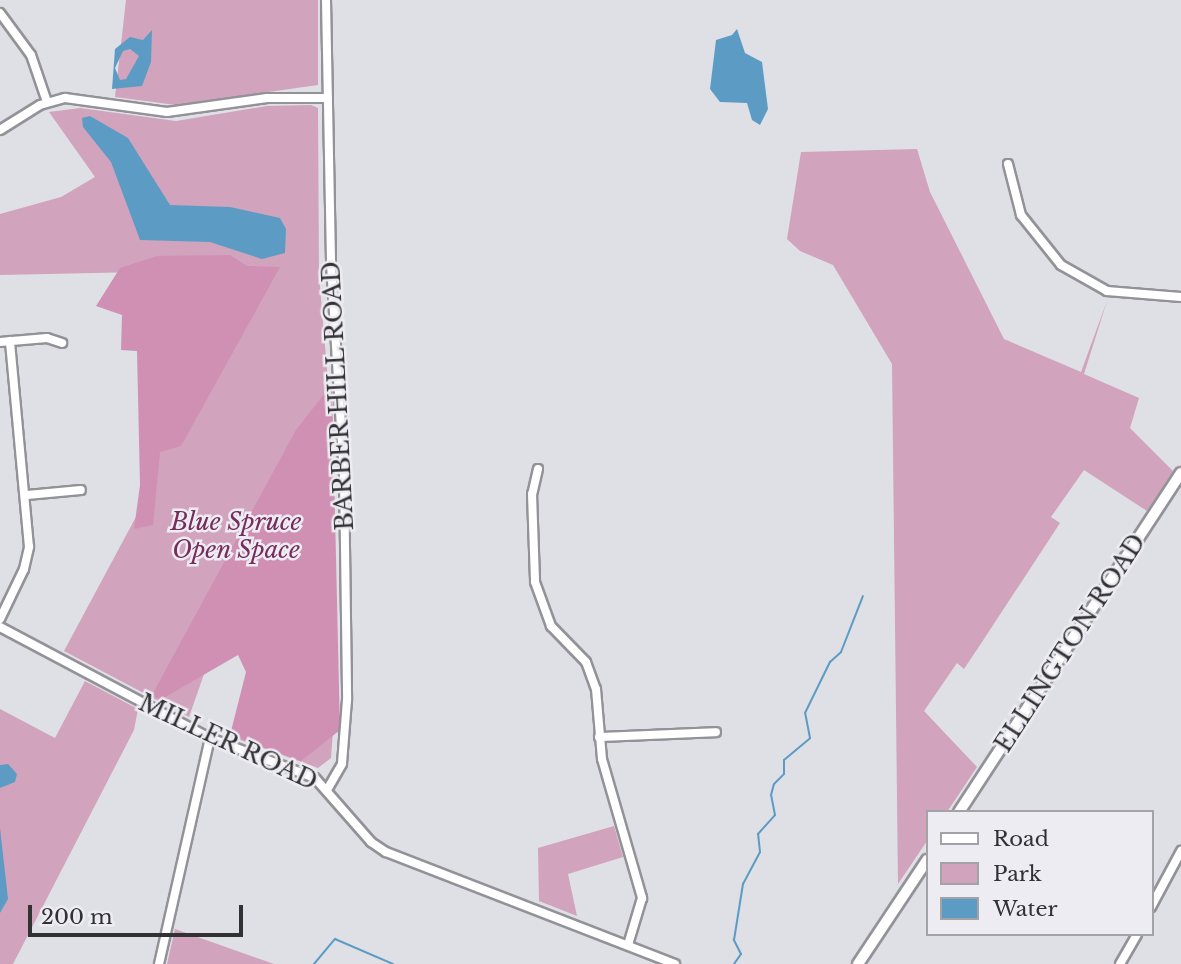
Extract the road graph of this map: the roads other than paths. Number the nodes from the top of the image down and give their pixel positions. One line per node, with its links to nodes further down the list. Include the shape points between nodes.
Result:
1 (326, 0): 3 (street, BARBER HILL ROAD)
2 (0, 13): 4 (street, via 31,55)
3 (328, 98): 4 (street, via 267,98 167,112 85,99); 20 (street, BARBER HILL ROAD, via 331,264 345,475 347,700 342,764)
4 (47, 102): 5 (street)
5 (0, 130)
6 (1008, 164): 7 (street, via 1021,215 1061,265 1107,290 1131,296)
7 (1181, 297)
8 (10, 341): 9 (street); 10 (street, via 47,338); 14 (street)
9 (0, 342)
10 (62, 343)
11 (538, 469): 18 (street, via 532,494 535,582 551,626 586,662 596,690)
12 (1181, 473): 21 (main road, ELLINGTON ROAD)
13 (81, 490): 14 (street)
14 (27, 495): 15 (street, via 28,553)
15 (0, 619)
16 (0, 627): 19 (street, MILLER ROAD)
17 (716, 733): 18 (street)
18 (599, 737): 26 (street, via 642,898)
19 (210, 738): 20 (street, MILLER ROAD, via 301,771); 27 (street)
20 (328, 788): 26 (street, MILLER ROAD, via 361,831 386,852)
21 (960, 810)
22 (1181, 851): 24 (street)
23 (926, 862): 29 (main road)
24 (1153, 903)
25 (1136, 936): 30 (street)
26 (628, 945): 28 (street, MILLER ROAD)
27 (159, 964)
28 (675, 964)
29 (858, 964)
30 (1120, 964)

